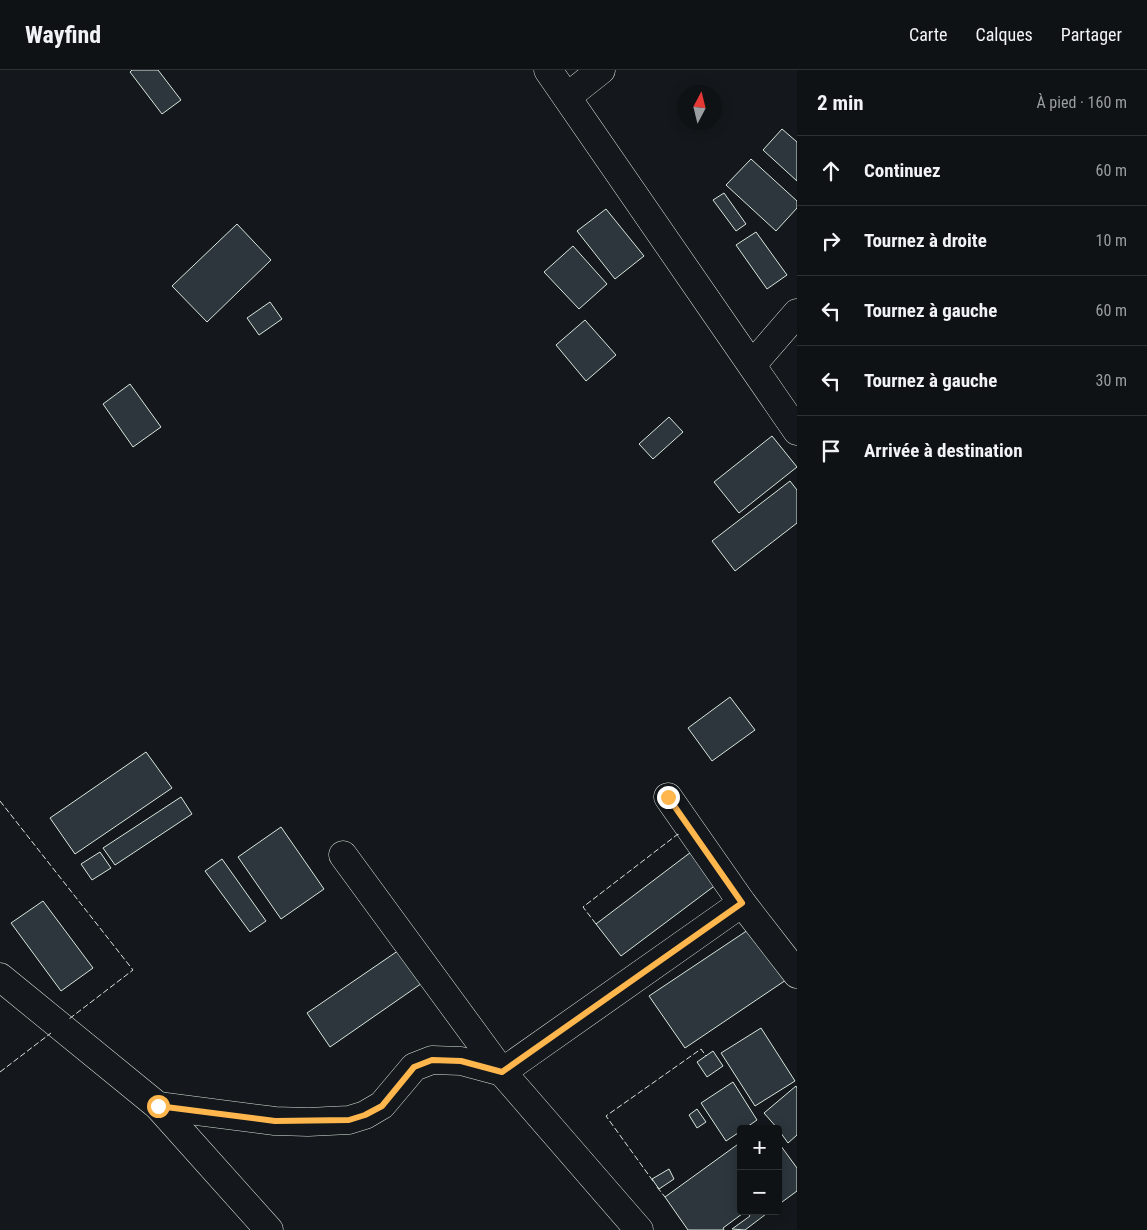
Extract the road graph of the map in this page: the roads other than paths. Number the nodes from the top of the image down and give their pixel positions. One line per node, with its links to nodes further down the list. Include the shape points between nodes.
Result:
1 (548, 70): 3 (street)
2 (601, 70): 3 (street)
3 (568, 97): 5 (street)
4 (797, 313): 5 (street)
5 (752, 365): 6 (street)
6 (797, 430)
7 (668, 797): 9 (street)
8 (343, 855): 12 (street)
9 (742, 903): 10 (street); 12 (street)
10 (797, 974)
11 (0, 977): 13 (street)
12 (502, 1072): 13 (street, via 461,1061 432,1060 414,1067 382,1106 349,1120 275,1121); 15 (street)
13 (158, 1106): 14 (street)
14 (269, 1230)
15 (639, 1230)

